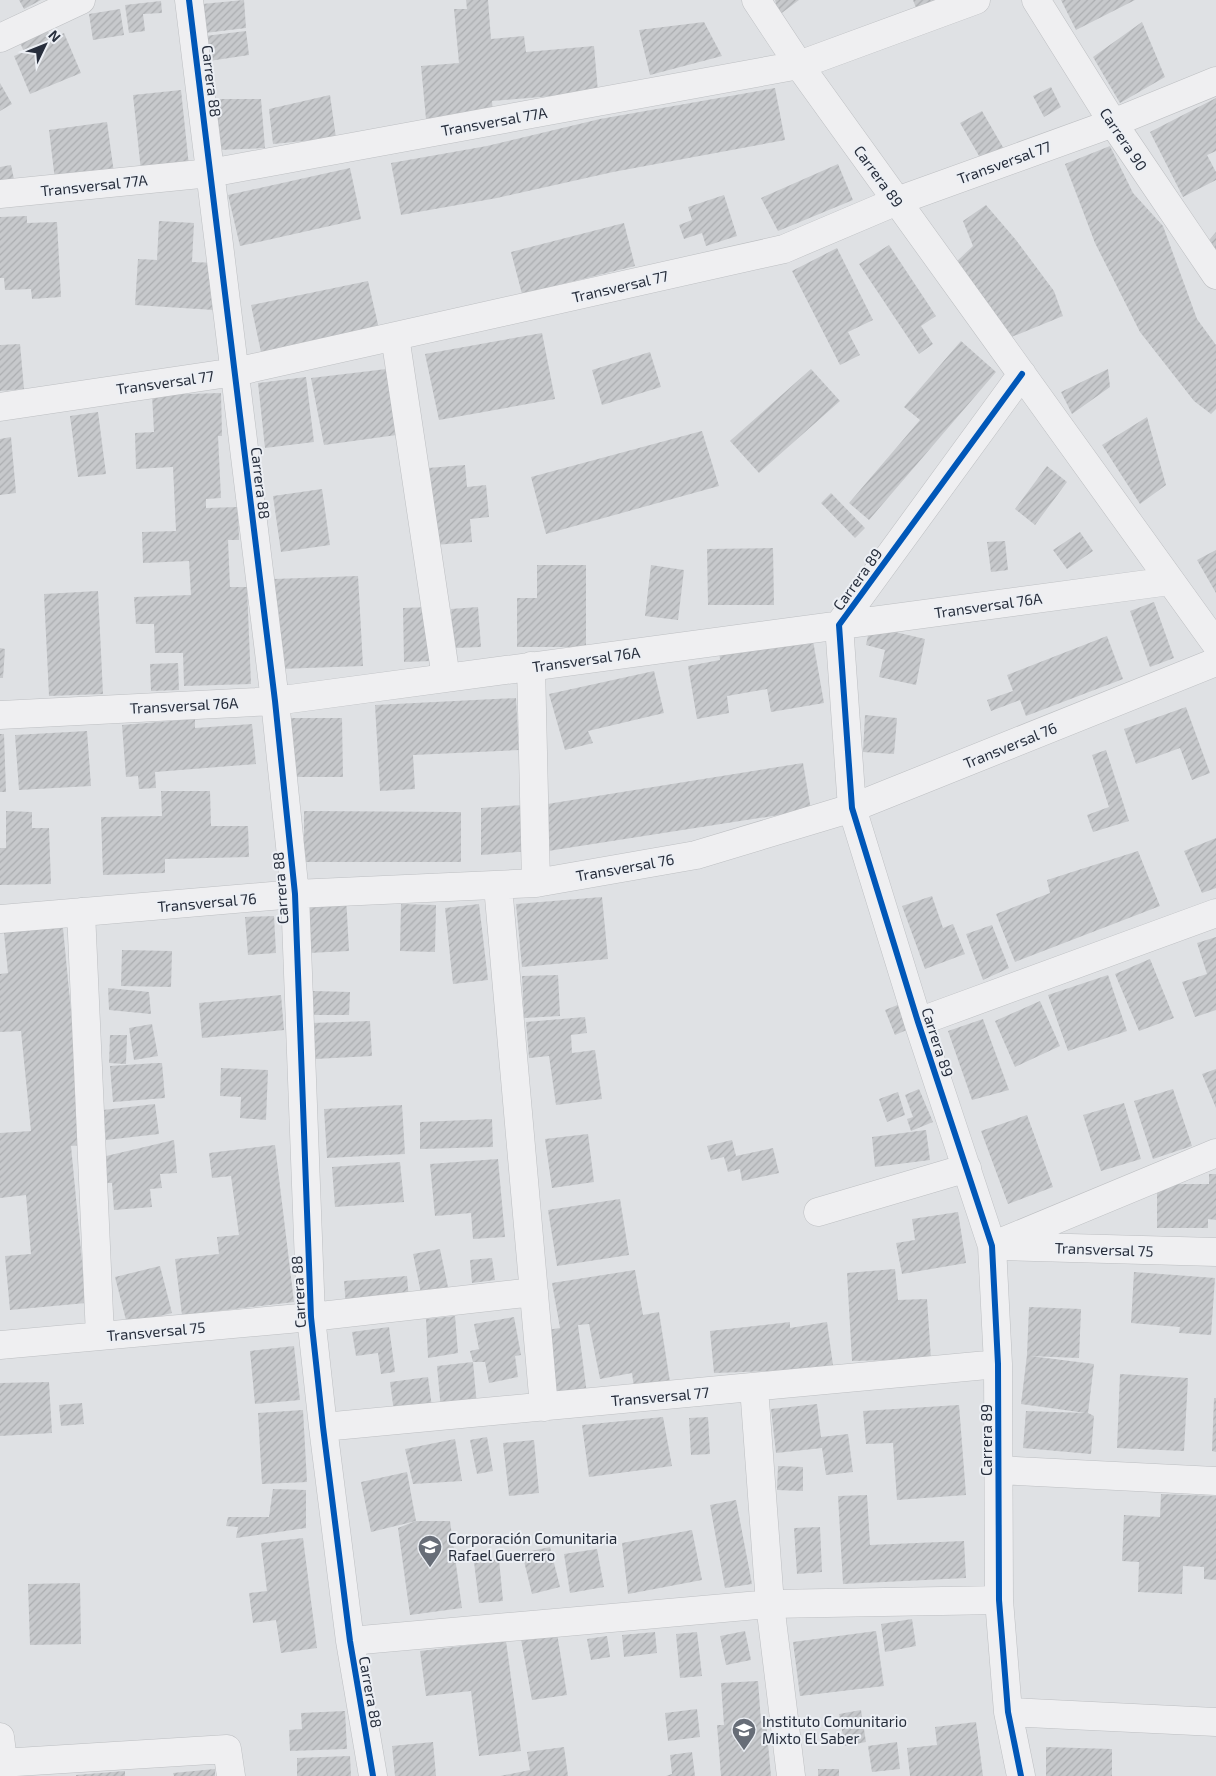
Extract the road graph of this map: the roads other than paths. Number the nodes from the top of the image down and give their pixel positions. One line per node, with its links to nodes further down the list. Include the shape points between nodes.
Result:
1 (80, 0): 6 (street)
2 (189, 0): 10 (street, Carrera 88)
3 (756, 0): 7 (street, Carrera 89)
4 (976, 0): 7 (street, Transversal 77A)
5 (1036, 0): 9 (street, Carrera 90)
6 (0, 38)
7 (799, 65): 10 (street, Transversal 77A); 12 (street, Carrera 89)
8 (1216, 81): 9 (street, Transversal 77)
9 (1112, 123): 12 (street, Transversal 77); 13 (street, Carrera 90)
10 (210, 173): 11 (street, Transversal 77A); 15 (street, Carrera 88)
11 (0, 194)
12 (897, 201): 14 (street, Transversal 77, via 784,249); 16 (street, Carrera 89)
13 (1216, 275)
14 (395, 336): 15 (street, Transversal 77); 23 (street)
15 (235, 372): 17 (street, Transversal 77); 24 (street, Carrera 88)
16 (1022, 374): 18 (street, Carrera 89); 19 (street, Carrera 89)
17 (0, 406)
18 (1170, 581): 19 (street, Transversal 76A); 20 (street, Carrera 89)
19 (839, 625): 22 (street, Transversal 76A); 26 (street, Carrera 89)
20 (1216, 644)
21 (1216, 662): 26 (street, Transversal 76)
22 (531, 666): 23 (street, Transversal 76A); 27 (street)
23 (446, 678): 24 (street, Transversal 76A)
24 (276, 701): 25 (street, Transversal 76A); 29 (street, Carrera 88)
25 (0, 715)
26 (852, 808): 27 (street, Transversal 76, via 696,855); 33 (street, Carrera 89)
27 (536, 883): 28 (street, Transversal 76)
28 (498, 886): 29 (street, Transversal 76); 39 (street)
29 (295, 894): 30 (street, Transversal 76); 40 (street, Carrera 88)
30 (81, 912): 32 (street, Transversal 76); 41 (street)
31 (1216, 913): 33 (street)
32 (0, 919)
33 (918, 1022): 35 (street, Carrera 89)
34 (1216, 1152): 37 (street)
35 (966, 1168): 36 (street); 37 (street, Carrera 89)
36 (818, 1212)
37 (992, 1246): 38 (street, Transversal 75); 43 (street, Carrera 89)
38 (1216, 1252)
39 (534, 1292): 40 (street, Transversal 75); 45 (street)
40 (311, 1317): 41 (street, Transversal 75); 46 (street, Carrera 88)
41 (100, 1336): 42 (street, Transversal 75)
42 (0, 1345)
43 (998, 1364): 44 (street, Transversal 77); 47 (street, Carrera 89)
44 (754, 1387): 45 (street, Transversal 77); 50 (street)
45 (544, 1407): 46 (street, Transversal 77)
46 (322, 1427): 51 (street, Carrera 88)
47 (998, 1470): 48 (street); 49 (street, Carrera 89)
48 (1216, 1481)
49 (1000, 1600): 50 (street); 52 (street, Carrera 89)
50 (770, 1604): 51 (street); 57 (street)
51 (350, 1641): 56 (street, Carrera 88)
52 (1008, 1712): 53 (street); 58 (street, Carrera 89)
53 (1216, 1722)
54 (2, 1760): 55 (street, via 226,1749)
55 (231, 1776)
56 (373, 1776)
57 (791, 1776)
58 (1021, 1776)

